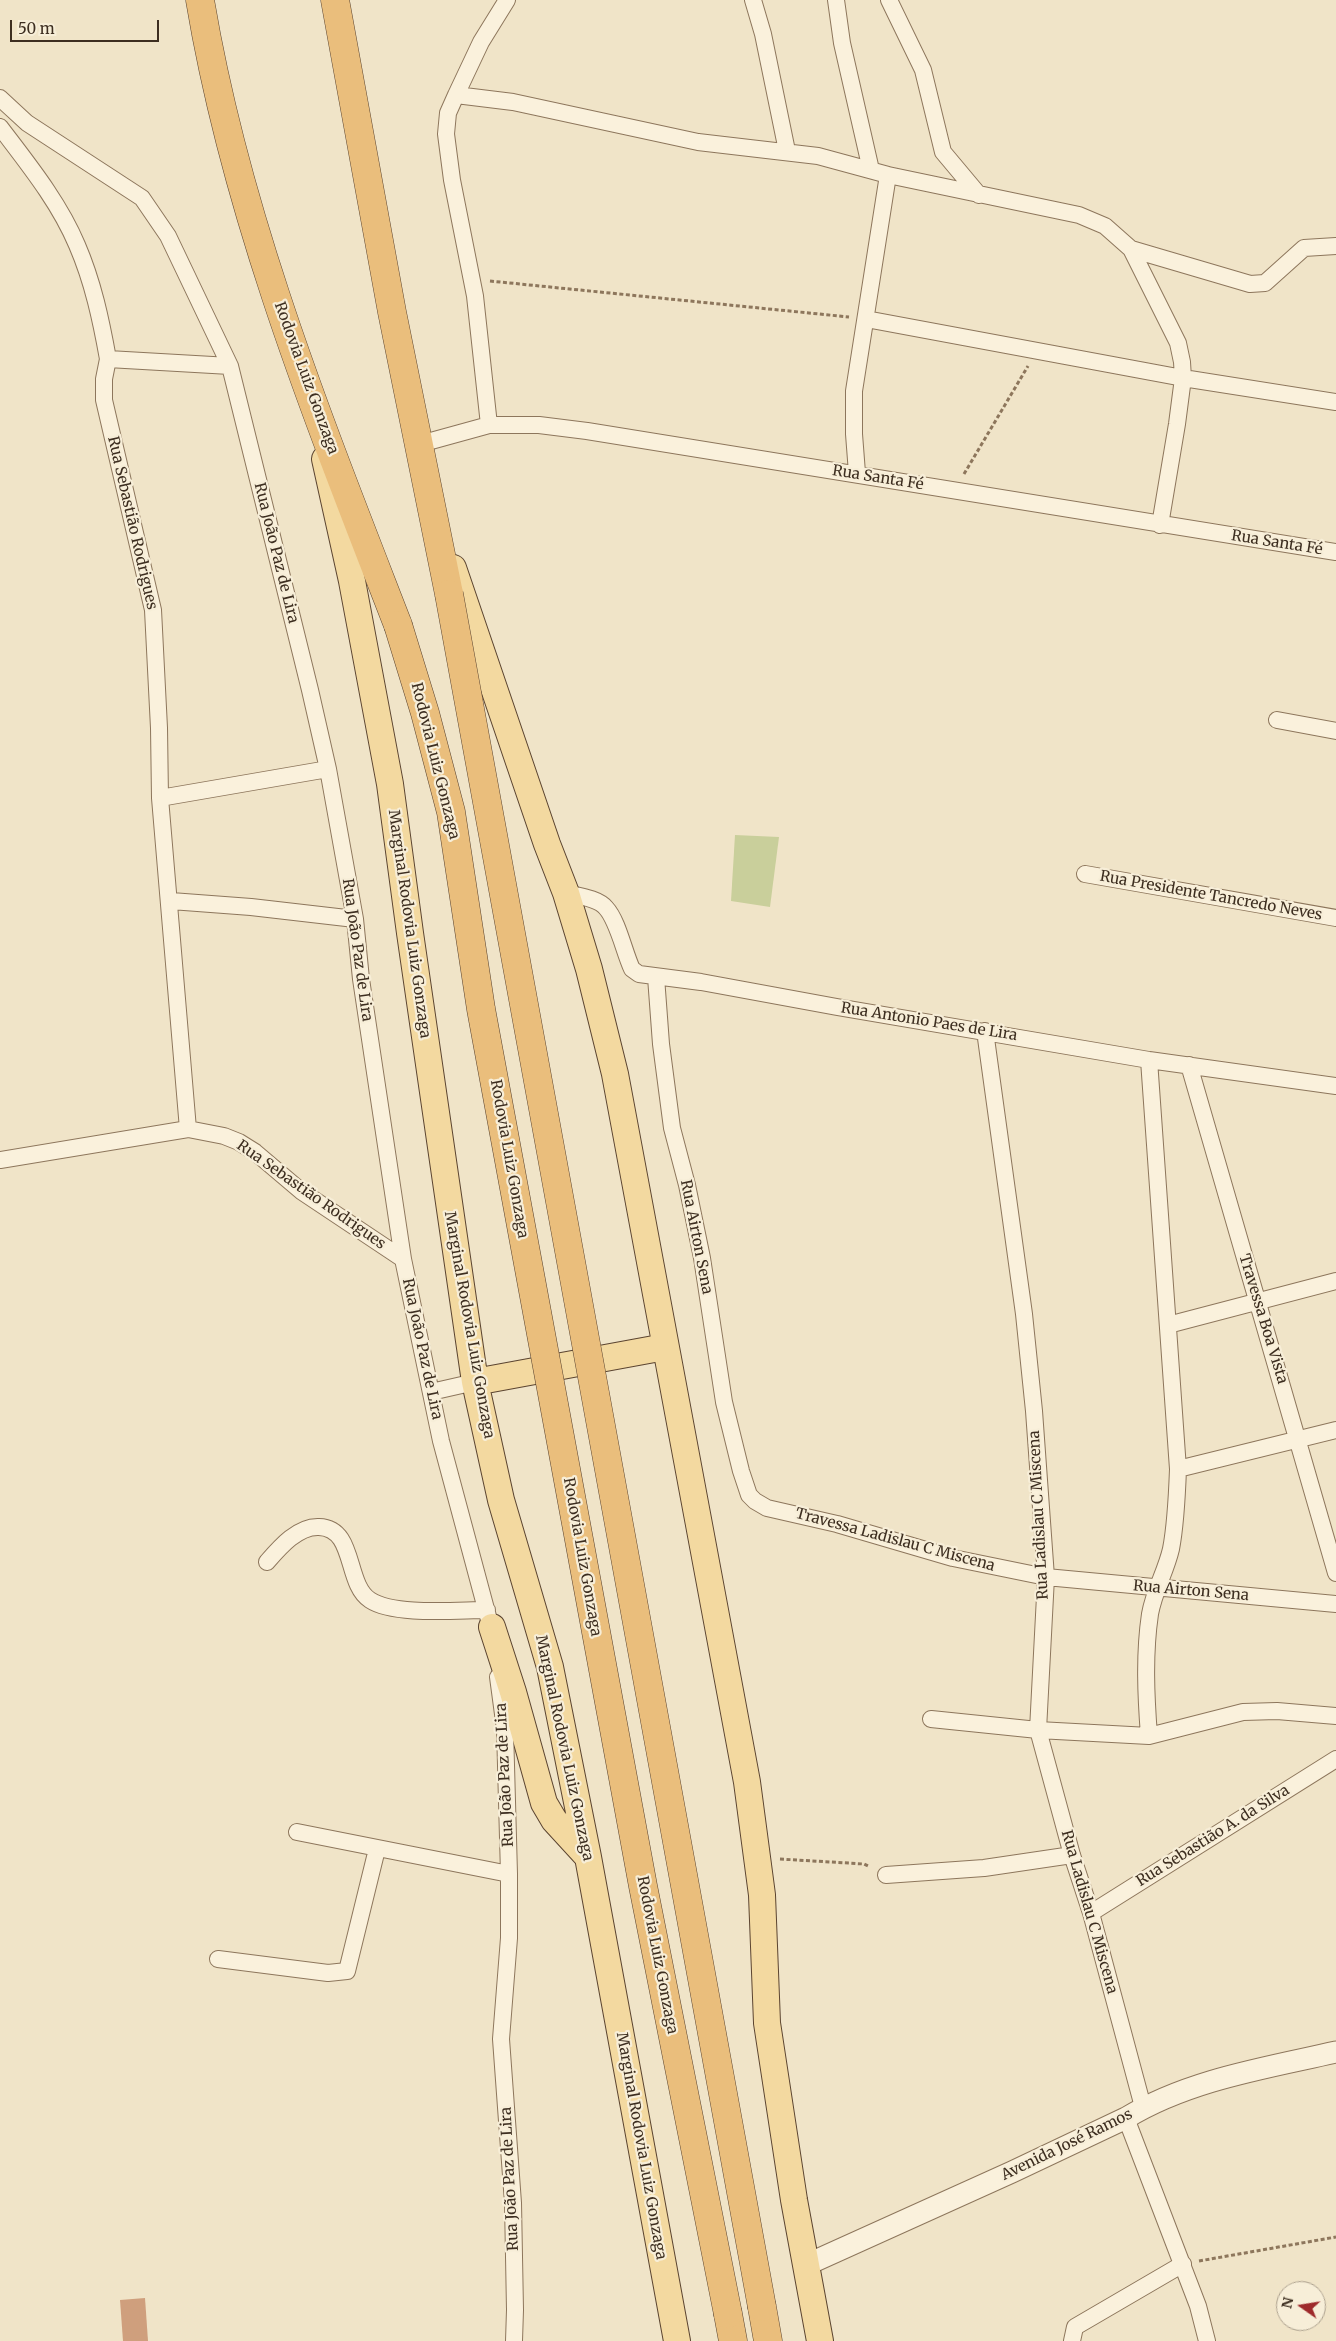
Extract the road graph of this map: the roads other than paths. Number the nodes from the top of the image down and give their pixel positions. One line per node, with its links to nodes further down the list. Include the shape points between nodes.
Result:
1 (200, 0): 20 (highway, Rodovia Luiz Gonzaga, via 225,127 251,222)
2 (335, 0): 23 (highway, via 392,312)
3 (507, 0): 7 (street, via 481,42)
4 (753, 0): 10 (street)
5 (836, 0): 11 (street, via 842,43)
6 (889, 0): 13 (street, via 923,70 943,152)
7 (456, 95): 10 (street, via 513,102 698,142); 22 (street, via 448,113 446,134 472,279)
8 (0, 98): 18 (street, Rua João Paz de Lira, via 27,123 142,198 168,236)
9 (0, 128): 17 (street, Rua Sebastião Rodrigues, via 45,189 77,244 100,315)
10 (787, 151): 11 (street)
11 (872, 170): 12 (street)
12 (888, 175): 13 (street); 16 (street)
13 (979, 195): 15 (street, via 1079,215 1106,226)
14 (1336, 246): 15 (street, via 1304,248 1265,283 1250,284)
15 (1131, 248): 19 (street, via 1178,343)
16 (866, 319): 19 (street); 24 (street, via 854,391)
17 (108, 359): 18 (street); 31 (street, Rua Sebastião Rodrigues, via 104,400 153,610 160,728)
18 (230, 366): 30 (street, Rua João Paz de Lira)
19 (1183, 378): 21 (street); 26 (street)
20 (310, 390): 49 (main road, Marginal Rodovia Luiz Gonzaga, via 352,581 390,784); 81 (highway, Rodovia Luiz Gonzaga, bridge, via 398,625 451,812 481,1009 641,1877)
21 (1336, 402)
22 (489, 425): 23 (street, Rua Santa Fé); 24 (street, Rua Santa Fé, via 539,425 587,431 776,463)
23 (420, 444): 25 (highway)
24 (857, 473): 26 (street, Rua Santa Fé)
25 (435, 517): 33 (main road); 82 (highway, bridge)
26 (1160, 525): 27 (street, Rua Santa Fé)
27 (1336, 552)
28 (1276, 720): 29 (street)
29 (1336, 731)
30 (328, 769): 31 (street); 36 (street, Rua João Paz de Lira)
31 (160, 798): 34 (street, Rua Sebastião Rodrigues)
32 (1085, 874): 35 (street, Rua Presidente Tancredo Neves)
33 (566, 893): 37 (street, Rua Antonio Paes de Lira, via 606,907 632,969 639,974); 48 (main road, via 615,1074)
34 (170, 901): 36 (street); 42 (street, Rua Sebastião Rodrigues)
35 (1336, 918)
36 (355, 919): 44 (street, Rua João Paz de Lira)
37 (656, 977): 38 (street, Rua Antonio Paes de Lira); 54 (street, Rua Airton Sena, via 672,1128 702,1258 724,1402)
38 (985, 1030): 39 (street, Rua Antonio Paes de Lira); 57 (street, Rua Ladislau C Miscena, via 1024,1314)
39 (1149, 1060): 40 (street, Rua Antonio Paes de Lira); 47 (street)
40 (1189, 1065): 41 (street, Rua Antonio Paes de Lira); 46 (street, Travessa Boa Vista)
41 (1336, 1086)
42 (188, 1129): 43 (street, Rua Sebastião Rodrigues); 44 (street, Rua Sebastião Rodrigues, via 239,1142 301,1191)
43 (0, 1160)
44 (403, 1259): 50 (street, Rua João Paz de Lira)
45 (1336, 1281): 46 (street)
46 (1257, 1301): 47 (street); 52 (street, Travessa Boa Vista)
47 (1168, 1325): 53 (street)
48 (665, 1347): 49 (main road); 76 (main road, via 747,1782 762,1895 767,2023)
49 (475, 1382): 50 (street); 69 (main road, Marginal Rodovia Luiz Gonzaga, via 501,1500 550,1668)
50 (431, 1392): 60 (street, Rua João Paz de Lira)
51 (1336, 1430): 52 (street)
52 (1299, 1439): 53 (street); 56 (street, Travessa Boa Vista)
53 (1178, 1469): 58 (street, via 1176,1518 1170,1550)
54 (749, 1495): 57 (street, Travessa Ladislau C Miscena, via 767,1508 953,1558)
55 (267, 1562): 60 (street, via 282,1544 301,1532 314,1526 326,1527 342,1541 361,1590 380,1606)
56 (1336, 1573)
57 (1046, 1577): 58 (street, Rua Airton Sena); 63 (street, Rua Ladislau C Miscena)
58 (1156, 1588): 59 (street, Rua Airton Sena); 64 (street, via 1150,1614 1145,1686)
59 (1336, 1604)
60 (489, 1619): 69 (main road, via 544,1803 554,1820); 70 (street, Rua João Paz de Lira, via 505,1729)
61 (1336, 1716): 64 (street, via 1277,1710 1243,1712)
62 (931, 1719): 63 (street)
63 (1038, 1730): 64 (street); 68 (street, Rua Ladislau C Miscena)
64 (1149, 1736)
65 (1336, 1759): 72 (street, Rua Sebastião A. da Silva)
66 (297, 1832): 67 (street)
67 (376, 1849): 70 (street); 73 (street, via 347,1971 328,1973)
68 (1072, 1855): 71 (street, via 984,1868); 72 (street, Rua Ladislau C Miscena)
69 (588, 1857): 80 (main road, Marginal Rodovia Luiz Gonzaga)
70 (510, 1874): 79 (street, Rua João Paz de Lira, via 501,2039 513,2203)
71 (886, 1875)
72 (1091, 1913): 75 (street, Rua Ladislau C Miscena)
73 (218, 1959)
74 (1336, 2052): 75 (street, Avenida José Ramos, via 1220,2079)
75 (1134, 2113): 76 (street, Avenida José Ramos, via 1012,2172); 77 (street, Rua Ladislau C Miscena)
76 (806, 2264): 83 (main road)
77 (1183, 2264): 78 (street); 84 (street, Rua Ladislau C Miscena)
78 (1074, 2334)
79 (514, 2341)
80 (677, 2341)
81 (733, 2341)
82 (768, 2341)
83 (820, 2341)
84 (1207, 2341)

